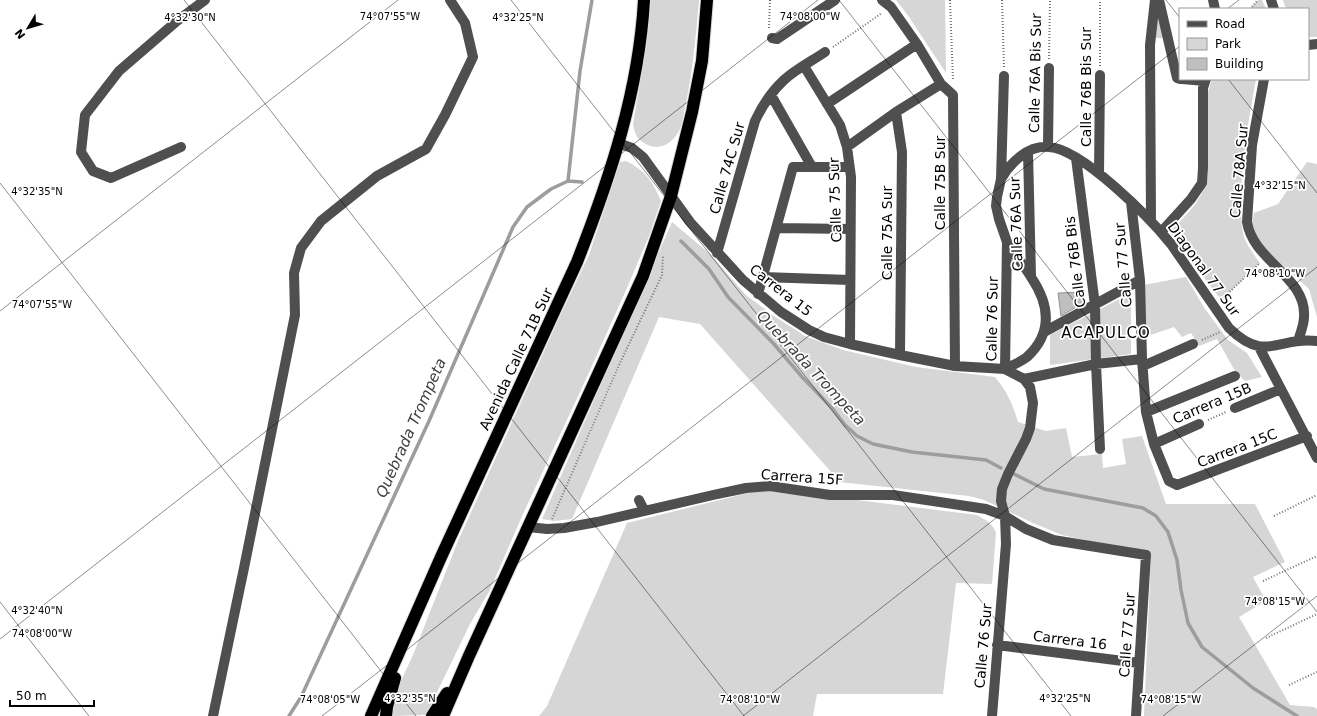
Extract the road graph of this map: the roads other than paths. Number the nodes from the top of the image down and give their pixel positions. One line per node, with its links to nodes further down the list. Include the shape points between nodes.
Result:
1 (205, 0): 26 (street, via 119,71 85,115 81,152 93,172 111,178)
2 (450, 0): 79 (street, via 465,23 473,57 426,149 377,176 321,221 301,248 294,273 294,315)
3 (644, 0): 24 (highway, Avenida Calle 71B Sur, via 632,89)
4 (707, 0): 34 (highway, via 698,83)
5 (835, 0): 9 (street)
6 (882, 0): 11 (street, via 891,7)
7 (1155, 0): 36 (street, via 1150,45)
8 (1159, 0): 16 (street)
9 (822, 4): 10 (street, via 777,39)
10 (772, 38)
11 (917, 44): 20 (street); 22 (street)
12 (825, 52): 13 (street, Calle 74C Sur)
13 (804, 66): 21 (street, Calle 74C Sur, via 784,80); 22 (street, Calle 75 Sur)
14 (1049, 68): 25 (street, Calle 76A Bis Sur)
15 (1100, 75): 32 (street, Calle 76B Bis Sur)
16 (1179, 75)
17 (1004, 76): 33 (street, Calle 76 Sur)
18 (1205, 80): 39 (street, via 1202,183)
19 (1264, 80): 49 (street, Calle 78A Sur, via 1252,145 1249,231 1253,240 1293,284 1300,296 1304,318)
20 (941, 84): 23 (street); 57 (street, Calle 75B Sur, via 953,95)
21 (770, 95): 30 (street); 41 (street, Calle 74C Sur, via 755,121)
22 (827, 104): 27 (street, Calle 75 Sur, via 840,125)
23 (896, 112): 27 (street); 54 (street, Calle 75A Sur, via 902,152)
24 (618, 143): 34 (street, Carrera 15, via 632,148 643,157); 75 (highway, Avenida Calle 71B Sur, via 577,262)
25 (1048, 146): 28 (street); 29 (street, Diagonal 77 Sur)
26 (181, 147)
27 (847, 147): 31 (street, Calle 75 Sur)
28 (1028, 152): 33 (street, via 1012,163); 42 (street, Calle 76A Sur)
29 (1076, 158): 32 (street, Diagonal 77 Sur); 47 (street, Calle 76B Bis)
30 (812, 167): 31 (street); 37 (street, via 794,167)
31 (849, 167): 38 (street, Calle 75 Sur)
32 (1099, 173): 35 (street, Diagonal 77 Sur)
33 (1001, 179): 40 (street, Calle 76 Sur, via 996,206)
34 (671, 196): 41 (street, Carrera 15); 73 (highway, via 643,276)
35 (1131, 202): 36 (street, Diagonal 77 Sur); 45 (street, Calle 77 Sur)
36 (1151, 222): 39 (street, Diagonal 77 Sur)
37 (777, 228): 38 (street); 43 (street)
38 (850, 229): 44 (street, Calle 75 Sur)
39 (1161, 232): 53 (street, Diagonal 77 Sur, via 1229,328)
40 (1007, 242): 42 (street); 58 (street, Calle 76 Sur)
41 (717, 253): 46 (street, Carrera 15)
42 (1031, 276): 48 (street, Calle 76A Sur, via 1044,303)
43 (763, 277): 44 (street); 46 (street)
44 (850, 280): 51 (street, Calle 75 Sur)
45 (1140, 280): 47 (street); 55 (street, Calle 77 Sur)
46 (758, 294): 51 (street, Carrera 15, via 809,330)
47 (1095, 305): 48 (street); 56 (street, Calle 76B Bis)
48 (1044, 332): 58 (street, Calle 76A Sur, via 1026,358)
49 (1298, 341): 50 (street); 53 (street)
50 (1317, 341)
51 (850, 344): 54 (street, Carrera 15)
52 (1193, 344): 55 (street)
53 (1259, 347): 61 (street)
54 (900, 355): 57 (street, Carrera 15)
55 (1142, 363): 56 (street); 63 (street, Calle 77 Sur)
56 (1096, 364): 60 (street); 67 (street, Calle 76B Bis)
57 (955, 366): 58 (street, Carrera 15)
58 (1006, 369): 60 (street, Calle 76 Sur)
59 (1235, 376): 63 (street)
60 (1024, 379): 72 (street, Calle 76 Sur, via 1030,387 1033,402 1030,428 1002,489 1001,501)
61 (1282, 388): 62 (street, Carrera 15B); 65 (street)
62 (1235, 408)
63 (1146, 412): 66 (street, Calle 77 Sur)
64 (1199, 424): 66 (street, Carrera 15B)
65 (1307, 436): 68 (street); 69 (street, Carrera 15C)
66 (1154, 444): 69 (street, Calle 77 Sur, via 1169,481)
67 (1100, 449)
68 (1317, 458)
69 (1177, 485)
70 (638, 500): 71 (street)
71 (644, 510): 72 (street, Carrera 15F, via 746,488 770,486 830,495 893,495 986,509); 73 (street, Carrera 15F, via 564,528)
72 (1005, 516): 74 (street, Carrera 15F, via 1026,529 1053,540); 76 (street, Calle 76 Sur, via 1006,544)
73 (528, 527): 77 (highway)
74 (1146, 555): 78 (street, Calle 77 Sur)
75 (413, 621): 80 (highway, Avenida Calle 71B Sur); 81 (highway)
76 (997, 645): 78 (street, Carrera 16); 84 (street, Calle 76 Sur)
77 (468, 658): 82 (highway); 83 (highway)
78 (1139, 663): 85 (street, Calle 77 Sur)
79 (213, 716)
80 (371, 716)
81 (386, 716)
82 (432, 716)
83 (443, 716)
84 (992, 716)
85 (1136, 716)

